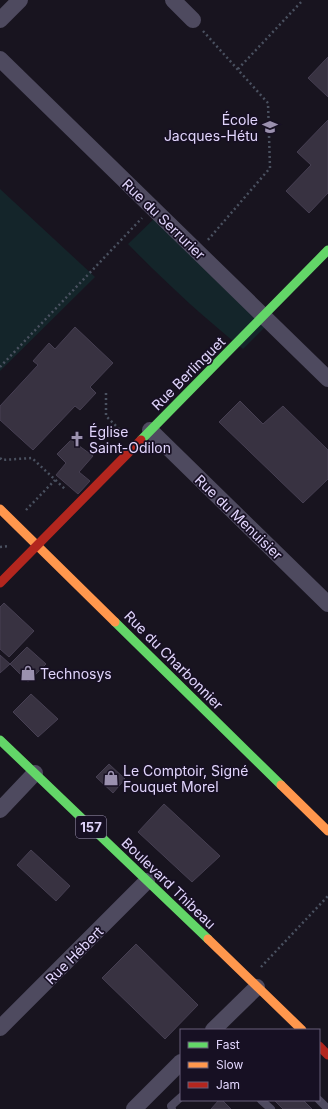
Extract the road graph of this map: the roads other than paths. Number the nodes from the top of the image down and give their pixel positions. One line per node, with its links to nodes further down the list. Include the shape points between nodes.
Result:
1 (20, 0): 3 (street)
2 (173, 0): 4 (street)
3 (0, 20)
4 (193, 20)
5 (0, 59): 7 (street, Rue du Serrurier)
6 (328, 250): 7 (street, Rue Berlinguet)
7 (263, 316): 8 (street, Rue du Serrurier); 9 (street, Rue Berlinguet)
8 (328, 379)
9 (150, 430): 11 (street, Rue Berlinguet); 13 (street, Rue du Menuisier)
10 (0, 509): 11 (street, Rue du Charbonnier)
11 (37, 545): 12 (street, Rue Berlinguet); 17 (street, Rue du Charbonnier)
12 (0, 584)
13 (328, 604)
14 (0, 740): 15 (street, Boulevard Thibeau / 157)
15 (35, 773): 16 (street); 18 (street, Boulevard Thibeau / 157)
16 (0, 810)
17 (328, 831)
18 (147, 881): 19 (street, Boulevard Thibeau / 157); 20 (street, Rue Hébert)
19 (257, 987): 21 (street); 22 (street, Boulevard Thibeau / 157)
20 (0, 1028)
21 (214, 1029)
22 (298, 1029)
23 (320, 1047): 24 (street)
24 (328, 1054)
25 (180, 1063): 29 (street)
26 (180, 1098): 30 (lane, via 171,1106)
27 (262, 1101): 31 (lane)
28 (320, 1101): 32 (lane)
29 (134, 1109)
30 (172, 1109)
31 (271, 1109)
32 (328, 1109)

